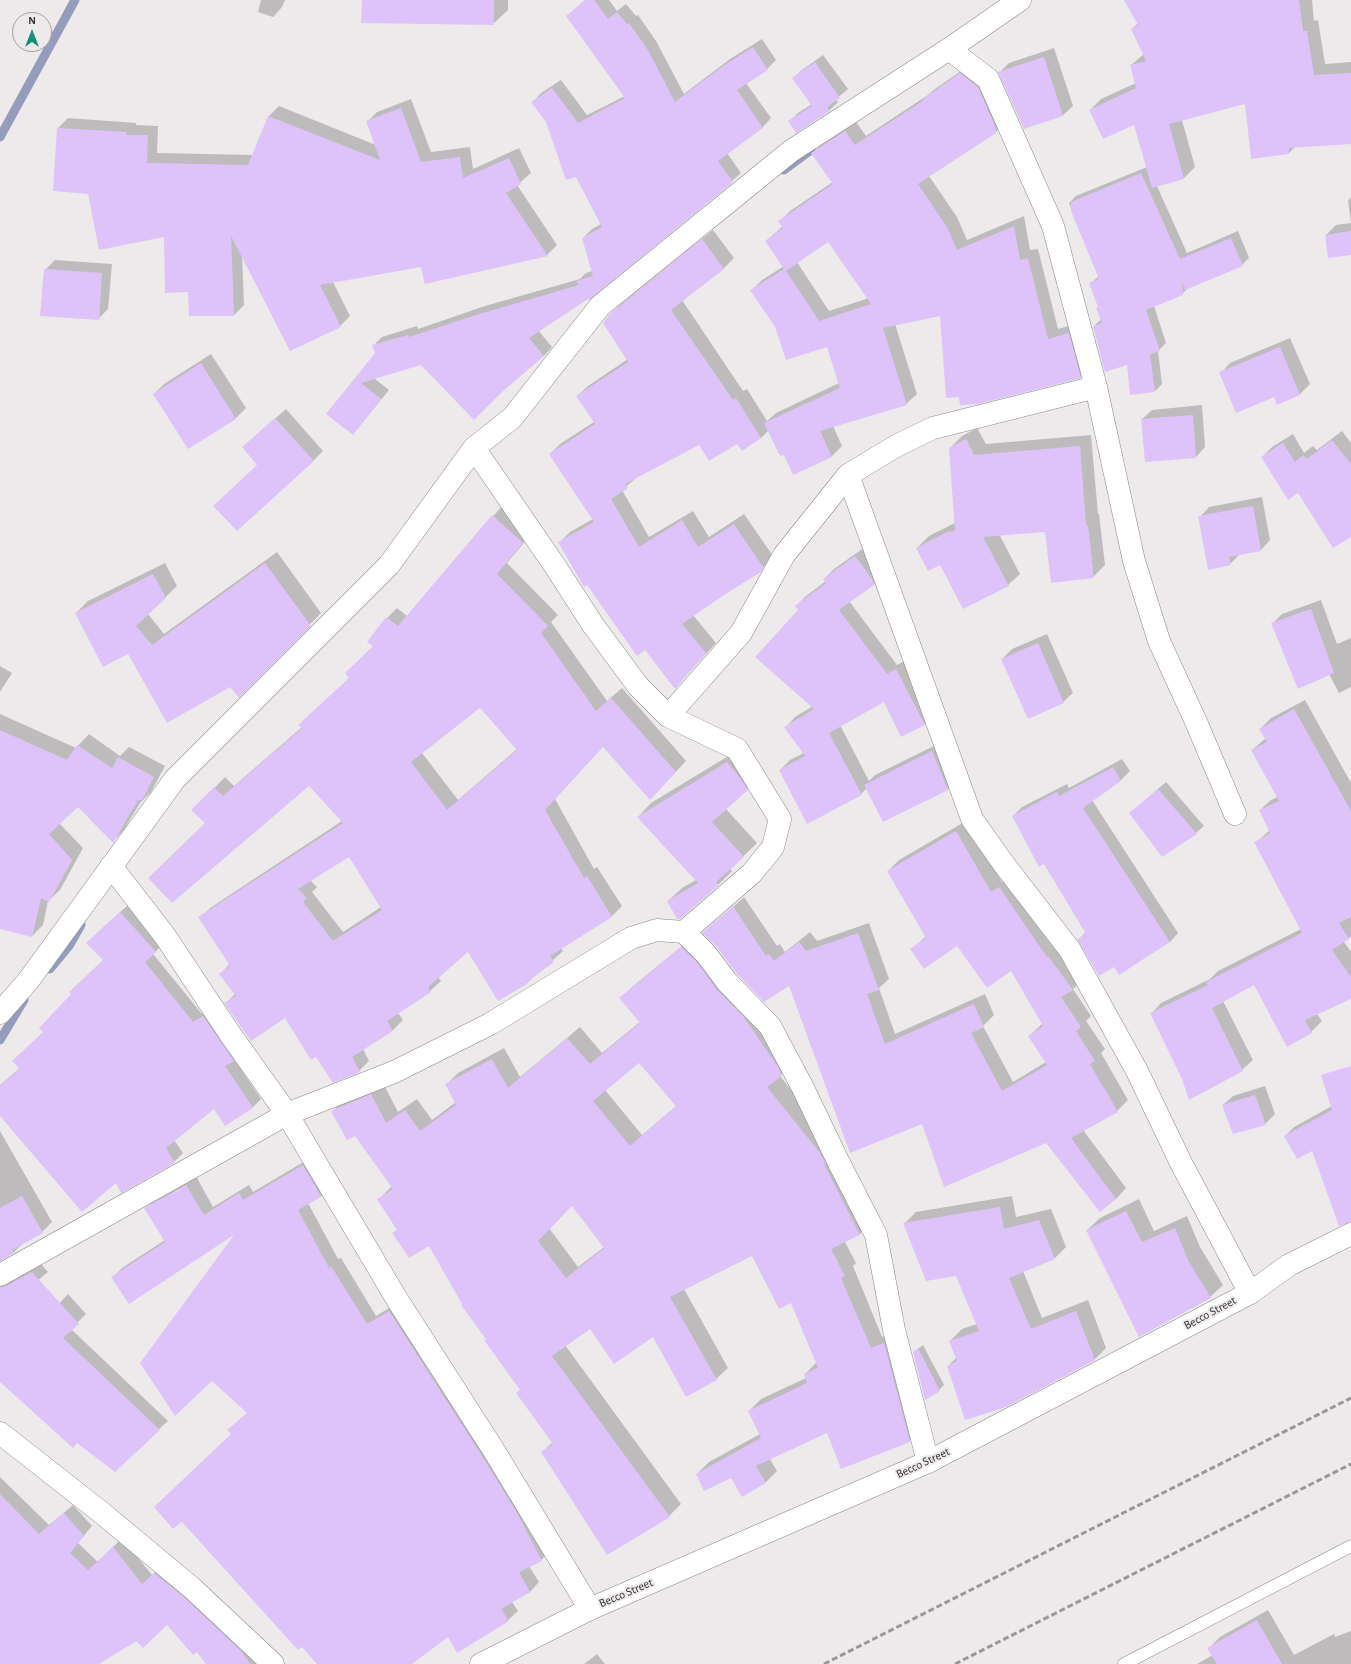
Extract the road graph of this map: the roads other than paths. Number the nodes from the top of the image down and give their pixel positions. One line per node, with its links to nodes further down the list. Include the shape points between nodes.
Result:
1 (1020, 0): 2 (street)
2 (949, 49): 3 (street, via 988,79 1024,158 1053,226); 4 (street, via 791,151 600,306 512,418)
3 (1096, 387): 5 (street, via 933,428 896,446); 7 (street, via 1134,561 1159,641 1198,724)
4 (474, 448): 6 (street, via 592,625 638,686); 8 (street, via 389,565 175,779)
5 (848, 475): 6 (street, via 784,555 741,633); 14 (street, via 972,819 1070,950 1137,1071 1181,1163)
6 (668, 716): 9 (street, via 737,750 780,819 773,847 752,873)
7 (1235, 814)
8 (111, 866): 10 (street, via 28,981); 11 (street, via 165,936)
9 (684, 932): 11 (street, via 657,930 631,938 490,1024 394,1072); 16 (street, via 706,954 727,982 770,1026 876,1234 894,1330)
10 (0, 1012)
11 (287, 1114): 13 (street); 18 (street, via 398,1301 493,1449)
12 (1351, 1234): 14 (street, Becco Street, via 1289,1265)
13 (0, 1275)
14 (1250, 1293): 16 (street, Becco Street)
15 (0, 1432): 19 (street, via 192,1588)
16 (928, 1462): 18 (street, Becco Street)
17 (1351, 1546): 21 (lane)
18 (590, 1609): 20 (street, Becco Street)
19 (273, 1664)
20 (481, 1664)
21 (1124, 1664)

